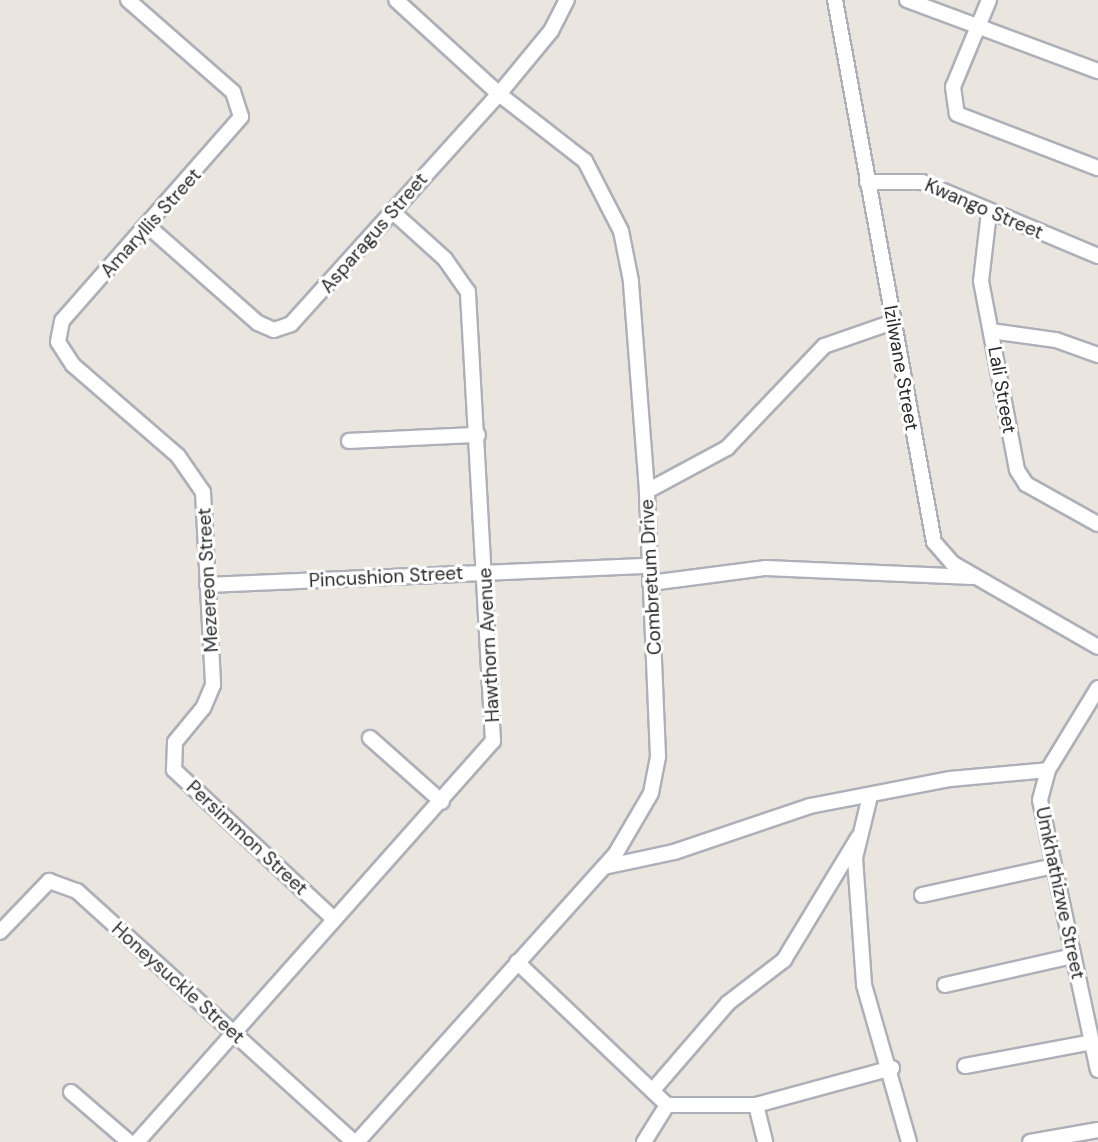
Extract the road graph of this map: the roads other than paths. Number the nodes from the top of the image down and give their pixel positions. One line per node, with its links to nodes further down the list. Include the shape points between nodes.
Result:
1 (128, 0): 14 (street, Amaryllis Street, via 233,92 241,112 236,128)
2 (396, 0): 9 (street, Combretum Drive)
3 (567, 0): 9 (street, Asparagus Street, via 551,31)
4 (835, 0): 11 (street, Izilwane Street)
5 (907, 0): 7 (street)
6 (989, 0): 7 (street)
7 (978, 27): 8 (street); 10 (street, via 953,87 957,114)
8 (1098, 71)
9 (499, 94): 12 (street, Asparagus Street); 22 (street, Combretum Drive, via 584,161 621,231 631,281)
10 (1098, 168)
11 (867, 182): 13 (street, Kwango Street, via 922,182); 16 (street, Izilwane Street)
12 (393, 212): 14 (street, Asparagus Street, via 301,318 274,330 258,323); 20 (street, Hawthorn Avenue, via 464,281 473,331)
13 (989, 212): 15 (street, Kwango Street); 17 (street, Lali Street, via 981,268)
14 (149, 227): 18 (street, Amaryllis Street)
15 (1098, 256)
16 (892, 322): 22 (street, via 824,346 727,448); 26 (street, Izilwane Street, via 934,542 952,563)
17 (990, 331): 19 (street, via 1056,340); 23 (street, Lali Street, via 1020,478)
18 (58, 332): 28 (street, Mezereon Street, via 61,352 73,365 153,431 195,476 203,492)
19 (1098, 355)
20 (478, 435): 21 (street); 25 (street, Hawthorn Avenue)
21 (349, 441)
22 (647, 491): 24 (street, Combretum Drive)
23 (1098, 524)
24 (649, 566): 25 (street, Pincushion Street); 27 (street, Combretum Drive)
25 (486, 572): 28 (street, Pincushion Street); 35 (street, Hawthorn Avenue, via 493,741)
26 (975, 577): 27 (street, via 766,568); 29 (street, Izilwane Street)
27 (650, 583): 38 (street, Combretum Drive, via 658,756 641,816)
28 (207, 585): 32 (street, Mezereon Street, via 213,685)
29 (1098, 646)
30 (1098, 688): 33 (street, Umkhathizwe Street)
31 (370, 738): 35 (street)
32 (172, 750): 40 (street, Persimmon Street, via 174,770 181,778)
33 (1048, 770): 34 (street, via 950,779); 37 (street, Umkhathizwe Street, via 1040,800)
34 (870, 796): 36 (street); 38 (street, via 810,806 674,852)
35 (442, 802): 40 (street, Hawthorn Avenue)
36 (859, 837): 48 (street, via 855,858 864,985); 50 (street, via 784,960 728,1003)
37 (1054, 866): 39 (street); 42 (street, Umkhathizwe Street)
38 (604, 867): 43 (street, Combretum Drive)
39 (922, 895)
40 (334, 919): 45 (street, Hawthorn Avenue)
41 (0, 932): 45 (street, Honeysuckle Street, via 49,881 77,891)
42 (1073, 956): 44 (street); 46 (street, Umkhathizwe Street)
43 (517, 962): 50 (street); 57 (street, Combretum Drive)
44 (945, 985)
45 (234, 1034): 56 (street, Hawthorn Avenue); 57 (street, Honeysuckle Street)
46 (1092, 1042): 47 (street); 49 (street, Umkhathizwe Street)
47 (965, 1066)
48 (892, 1068): 53 (street); 60 (street)
49 (1098, 1070)
50 (653, 1090): 52 (street)
51 (71, 1092): 55 (street)
52 (667, 1105): 53 (street); 58 (street)
53 (756, 1105): 59 (street)
54 (1098, 1130): 61 (street)
55 (129, 1142)
56 (136, 1142)
57 (355, 1142)
58 (644, 1142)
59 (765, 1142)
60 (909, 1142)
61 (1030, 1142)

